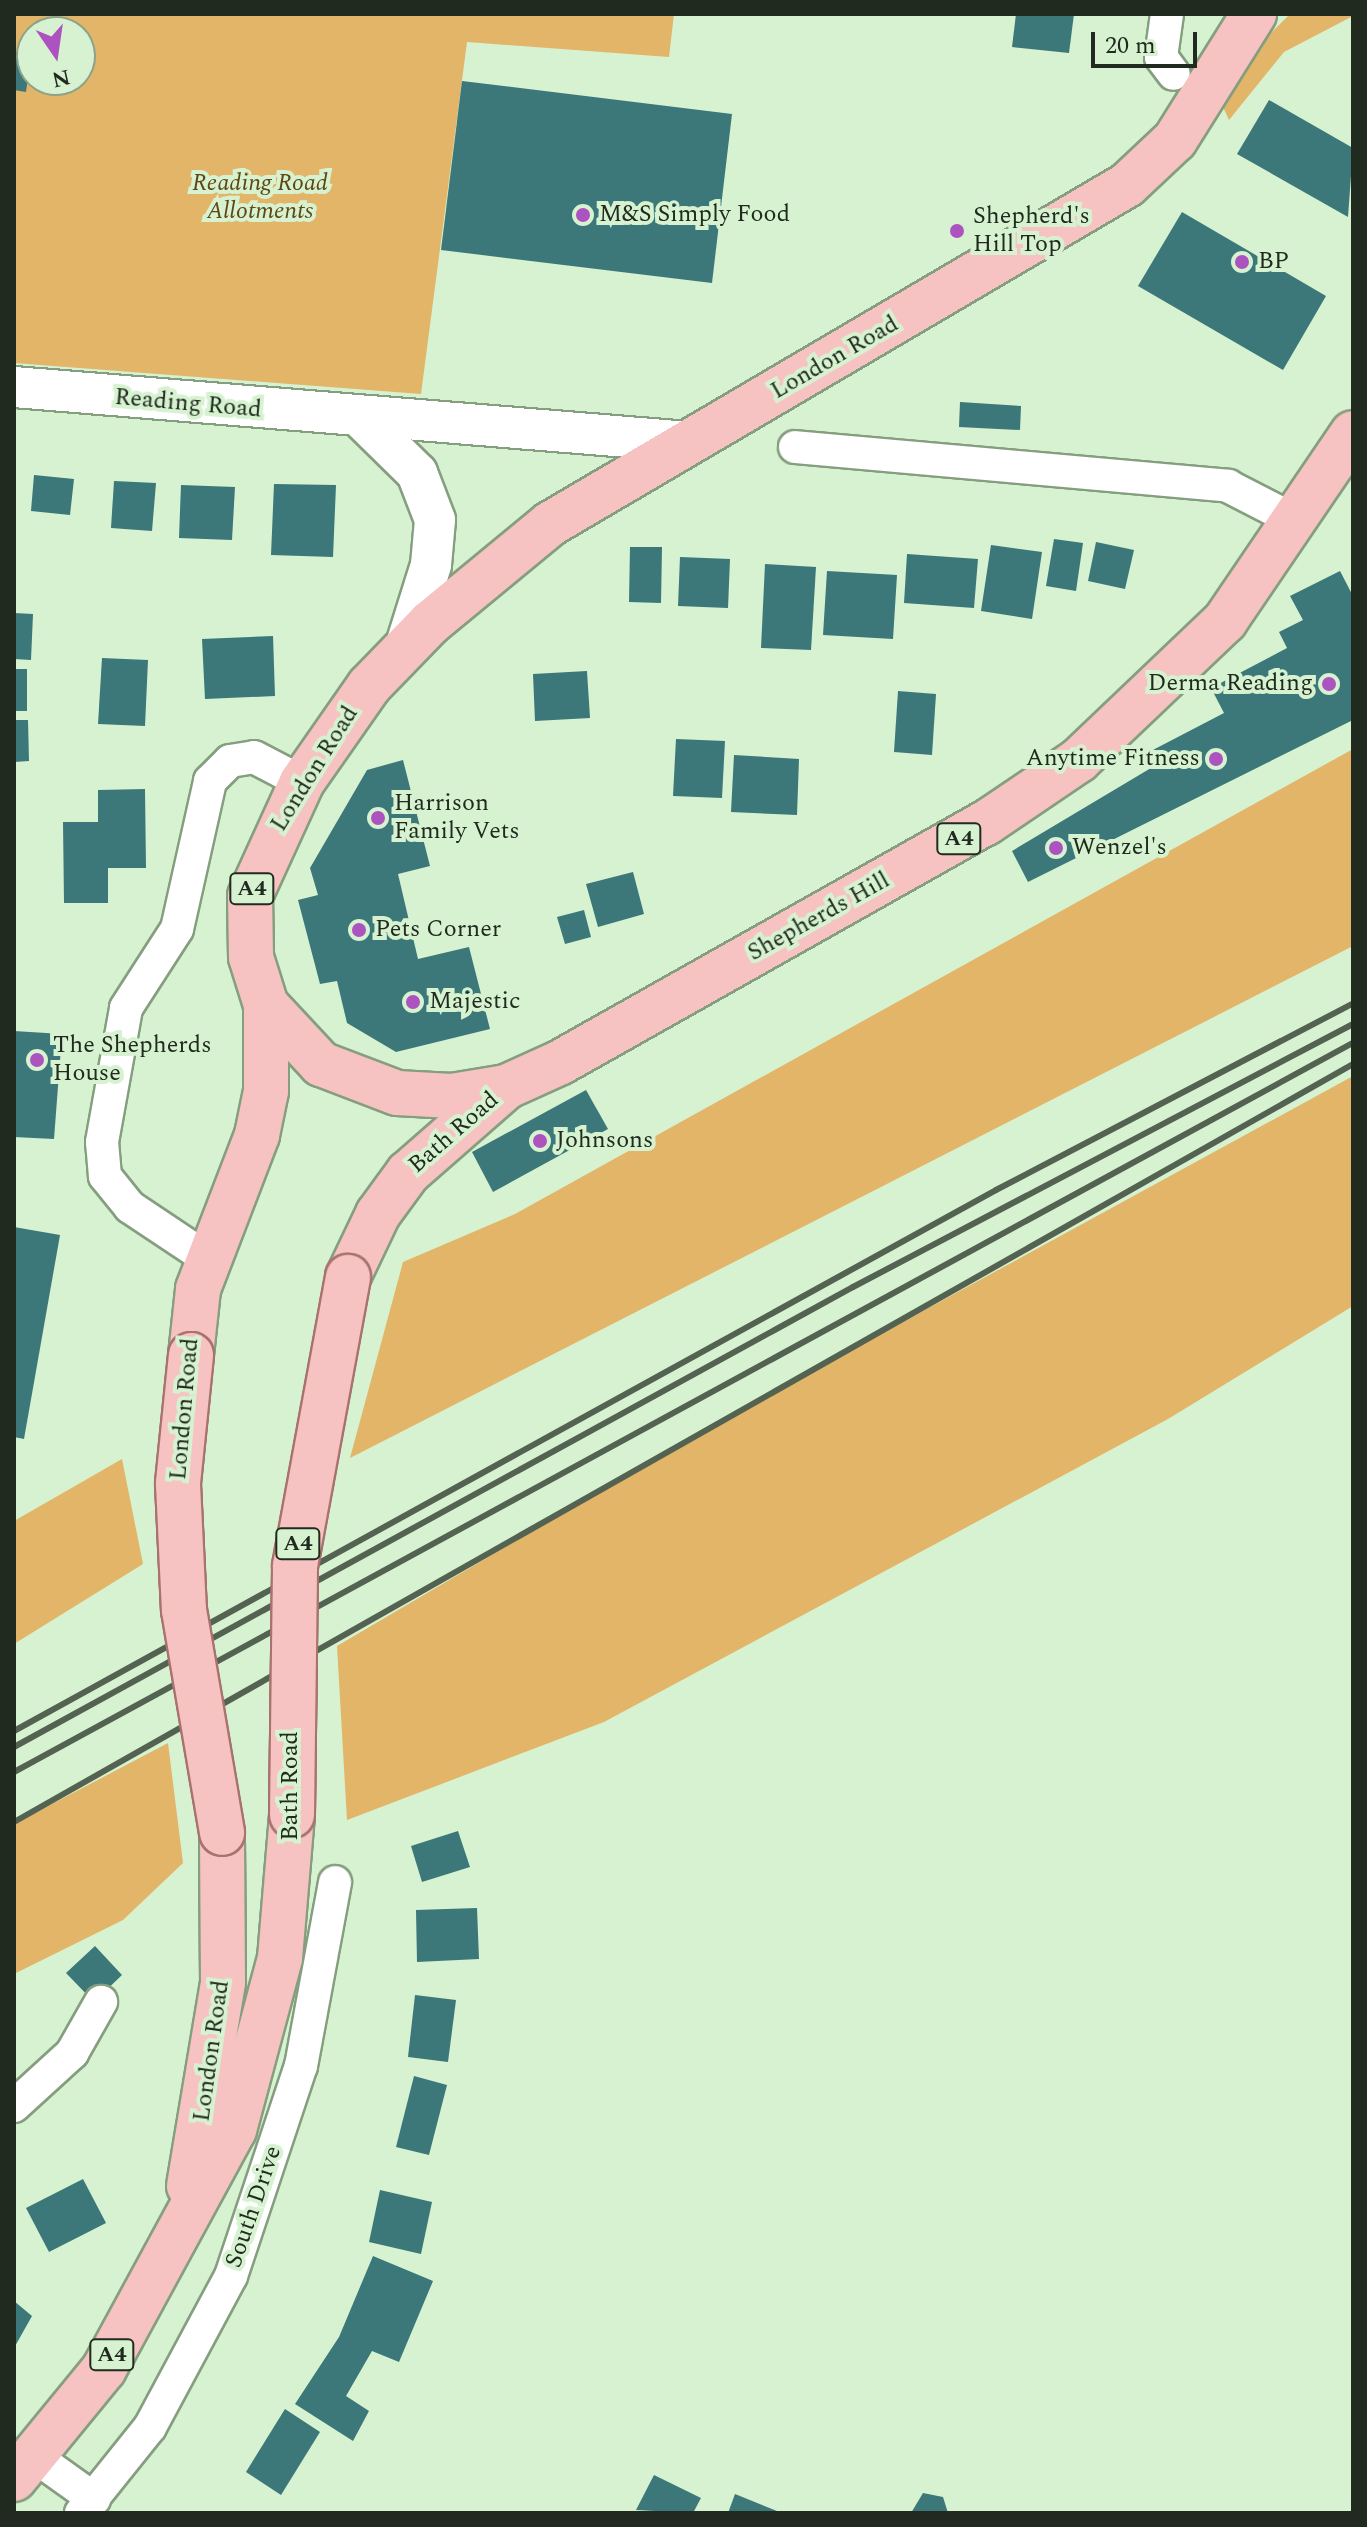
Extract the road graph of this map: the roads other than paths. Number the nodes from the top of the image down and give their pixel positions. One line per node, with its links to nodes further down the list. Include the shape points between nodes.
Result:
1 (1167, 14): 3 (street, via 1161,57)
2 (1254, 14): 7 (main road, London Road / A4, via 1175,140 1127,185)
3 (1174, 74)
4 (14, 387): 5 (street, Reading Road)
5 (363, 420): 7 (street, Reading Road); 10 (street, via 417,473 435,520 431,565)
6 (1353, 433): 9 (main road, Shepherds Hill / A4)
7 (689, 442): 10 (main road, London Road / A4, via 530,538)
8 (795, 447): 9 (street, via 1228,486)
9 (1298, 522): 13 (main road, Shepherds Hill / A4, via 1193,658 1079,760 973,831)
10 (406, 645): 11 (main road, London Road / A4)
11 (302, 782): 12 (main road, London Road / A4, via 250,896 251,957); 14 (street, via 254,757 230,761 210,781 177,929 126,1008 102,1142 105,1176 130,1207)
12 (266, 1005): 13 (main road, Shepherds Hill / A4, via 303,1050 354,1081 423,1095); 14 (main road, London Road / A4, via 262,1117)
13 (506, 1087): 18 (main road, Bath Road / A4, bridge, via 400,1181 348,1277 295,1566 288,1912 250,2081 213,2180)
14 (208, 1259): 18 (main road, London Road / A4, bridge, via 191,1355 178,1484 184,1610 222,1833 223,1982)
15 (335, 1882): 20 (street, South Drive, via 301,2066 231,2276 150,2427)
16 (101, 2002): 17 (street, via 72,2053)
17 (14, 2106)
18 (175, 2243): 19 (main road, Bath Road / A4, via 104,2369)
19 (24, 2467): 20 (street, South Drive)
20 (87, 2506)

